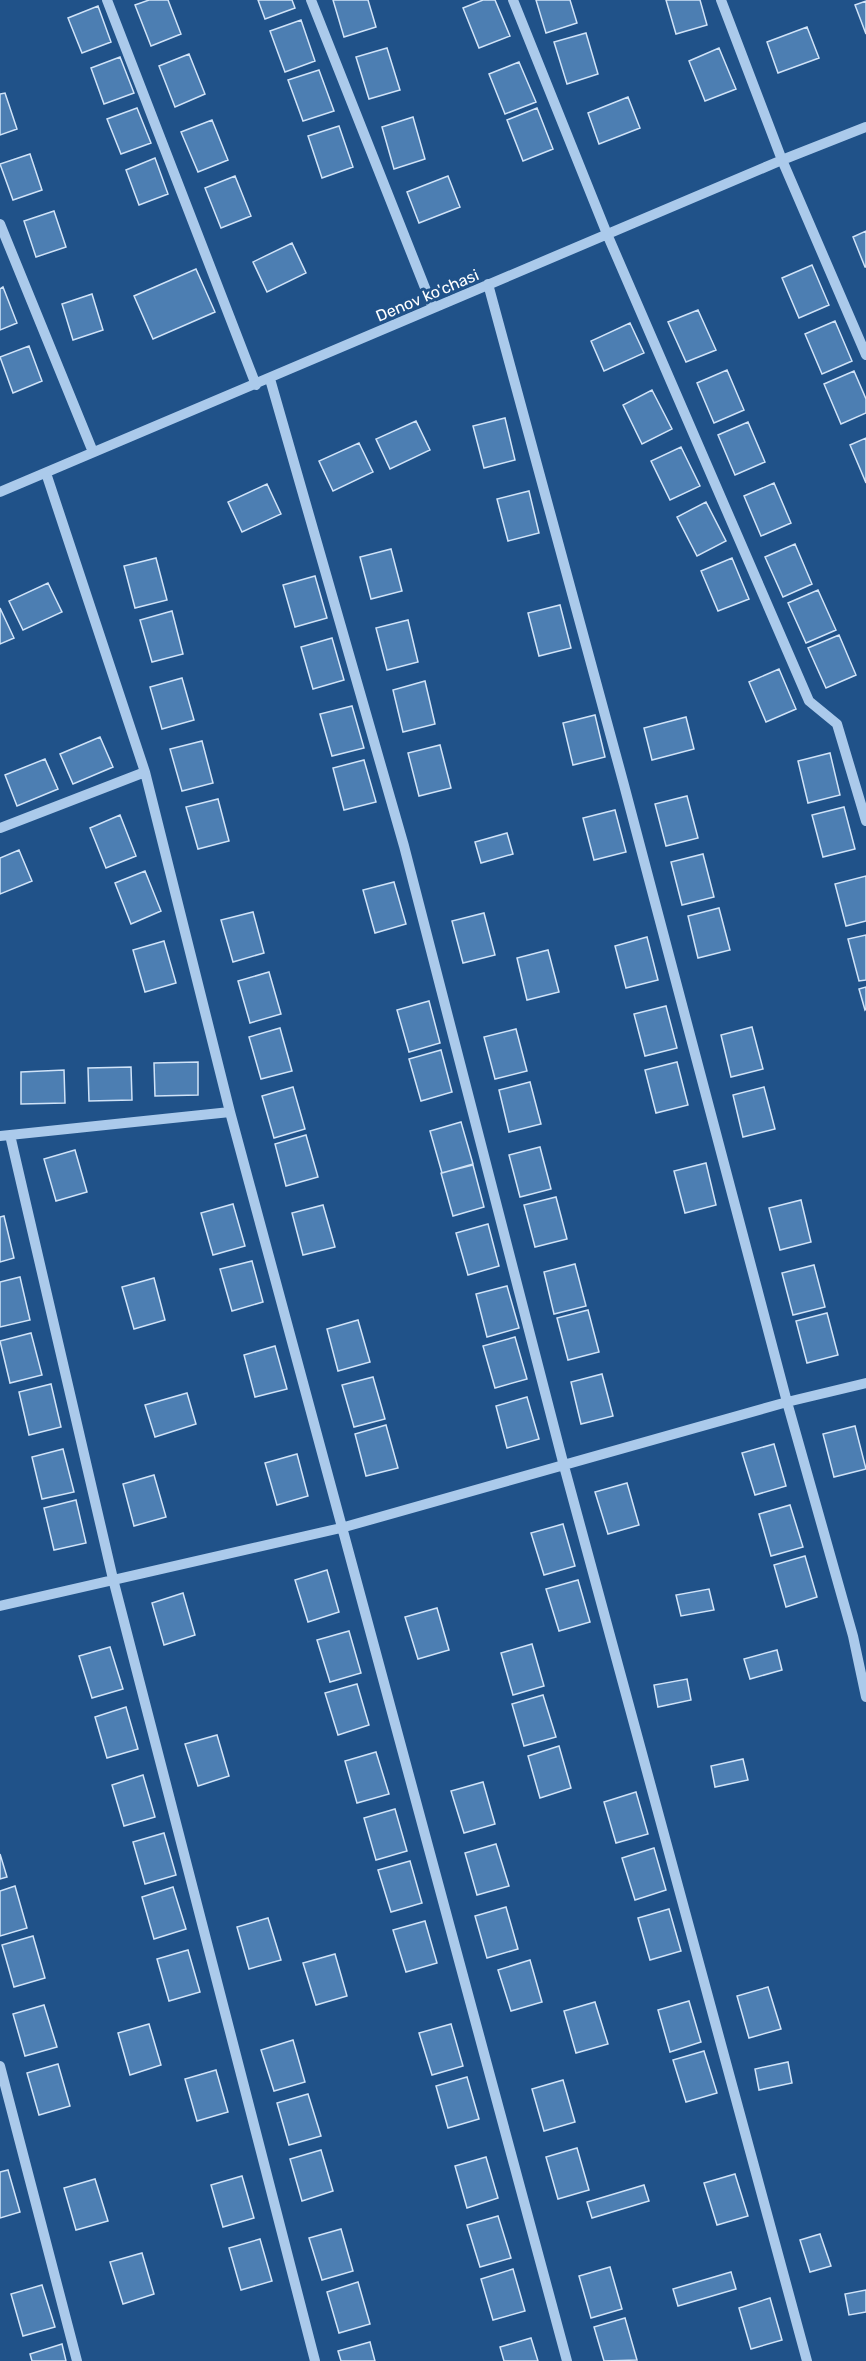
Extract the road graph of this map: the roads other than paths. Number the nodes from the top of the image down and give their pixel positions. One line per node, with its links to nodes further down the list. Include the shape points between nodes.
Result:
1 (107, 0): 13 (street)
2 (311, 0): 10 (street)
3 (513, 0): 8 (street)
4 (721, 0): 6 (street)
5 (866, 127): 6 (street, Denov ko'chasi)
6 (782, 160): 8 (street, Denov ko'chasi); 11 (street)
7 (0, 224): 14 (street)
8 (607, 234): 9 (street, Denov ko'chasi); 18 (street, via 809,700 837,724)
9 (488, 284): 10 (street, Denov ko'chasi); 23 (street)
10 (433, 308): 12 (street, Denov ko'chasi)
11 (866, 355)
12 (270, 379): 13 (street, Denov ko'chasi); 24 (street, via 404,846)
13 (255, 385): 14 (street, Denov ko'chasi)
14 (93, 452): 15 (street, Denov ko'chasi)
15 (46, 473): 16 (street, Denov ko'chasi); 17 (street)
16 (0, 492)
17 (145, 772): 19 (street); 20 (street)
18 (866, 821)
19 (0, 828)
20 (230, 1112): 21 (street); 25 (street)
21 (5, 1135): 26 (street)
22 (866, 1383): 23 (street)
23 (787, 1402): 24 (street); 28 (street)
24 (564, 1466): 25 (street); 35 (street)
25 (341, 1528): 26 (street); 34 (street)
26 (113, 1579): 27 (street); 33 (street)
27 (0, 1606)
28 (854, 1636): 29 (street); 30 (street)
29 (866, 1644)
30 (866, 1697)
31 (0, 2066): 32 (street)
32 (77, 2361)
33 (315, 2361)
34 (567, 2361)
35 (807, 2361)

